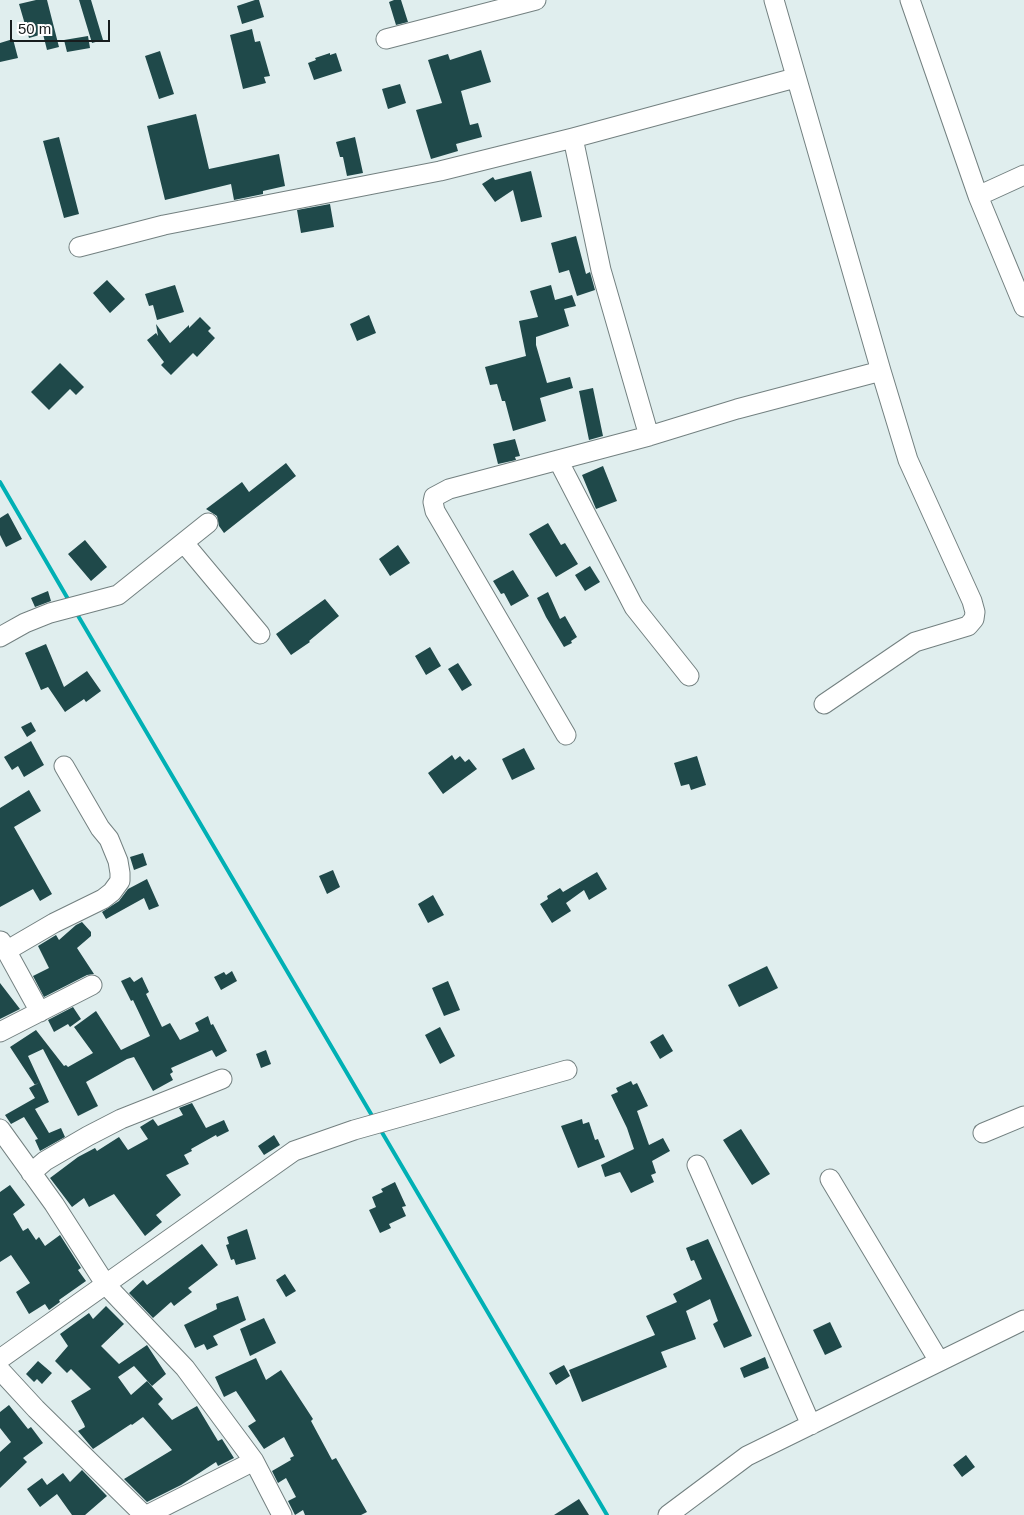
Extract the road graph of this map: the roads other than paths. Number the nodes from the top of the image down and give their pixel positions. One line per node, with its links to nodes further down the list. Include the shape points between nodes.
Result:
1 (536, 0): 4 (street)
2 (774, 0): 5 (street)
3 (910, 0): 8 (street)
4 (386, 39)
5 (795, 78): 6 (street); 11 (street)
6 (572, 138): 9 (street, via 440,171 164,225); 12 (street, via 601,270)
7 (1024, 175): 8 (street)
8 (978, 196): 10 (street)
9 (79, 247)
10 (1024, 307)
11 (881, 371): 12 (street); 19 (street, via 908,460 972,601 974,619 968,626 916,642)
12 (649, 436): 13 (street)
13 (558, 460): 18 (street, via 634,607); 20 (street, via 449,489 434,497 433,502 435,511)
14 (208, 522): 15 (street)
15 (184, 543): 16 (street); 17 (street, via 118,594 50,613)
16 (260, 634)
17 (0, 637)
18 (689, 676)
19 (824, 704)
20 (566, 735)
21 (64, 766): 22 (street, via 109,839 118,862 120,881 103,899)
22 (3, 946): 24 (street)
23 (92, 985): 24 (street)
24 (40, 1012): 25 (street)
25 (0, 1032)
26 (567, 1070): 34 (street, via 294,1151)
27 (222, 1079): 32 (street, via 121,1119 45,1161)
28 (1024, 1116): 30 (street)
29 (0, 1129): 32 (street)
30 (983, 1133)
31 (697, 1165): 38 (street)
32 (31, 1173): 34 (street)
33 (830, 1179): 37 (street)
34 (106, 1284): 36 (street); 39 (street, via 185,1368)
35 (1024, 1320): 37 (street)
36 (0, 1361): 40 (street, via 36,1410)
37 (939, 1362): 38 (street)
38 (811, 1425): 42 (street, via 746,1456)
39 (254, 1461): 40 (street); 41 (street)
40 (145, 1515)
41 (282, 1515)
42 (668, 1515)

